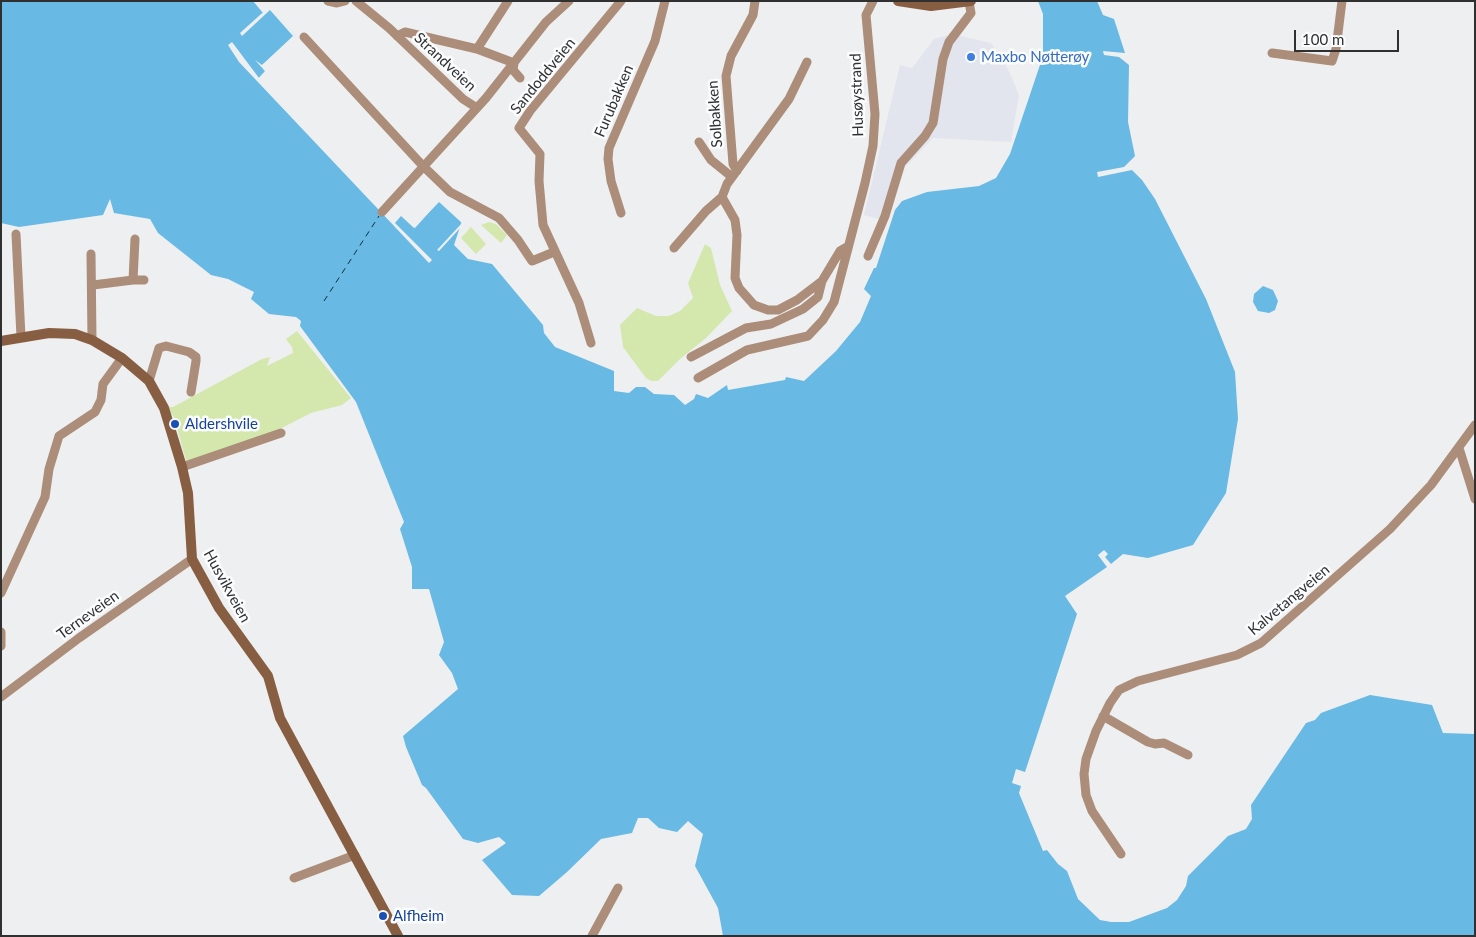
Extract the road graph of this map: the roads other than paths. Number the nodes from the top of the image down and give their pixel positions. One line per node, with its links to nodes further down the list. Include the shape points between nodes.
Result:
1 (328, 1): 2 (street)
2 (345, 1)
3 (356, 1): 13 (street, Strandveien)
4 (508, 1): 15 (street, Strandveien)
5 (569, 1): 18 (street, Strandveien, via 546,22)
6 (621, 1): 31 (street, Sandoddveien, via 530,111 520,128 540,154 539,181 544,225)
7 (665, 1): 26 (street, Furubakken, via 654,41 609,148 611,181)
8 (755, 1): 23 (street, Solbakken, via 753,14 731,56 726,76)
9 (873, 1): 29 (street, Husøystrand, via 866,15 875,114 872,146)
10 (898, 1): 12 (main road, via 930,6)
11 (1342, 1): 16 (street, via 1332,61)
12 (970, 2): 33 (street, via 971,13 949,42 943,59 933,123 901,163 885,216)
13 (397, 36): 15 (street, Strandveien, via 405,32); 20 (street, Strandveien, via 463,99)
14 (304, 37): 22 (street)
15 (477, 49): 18 (street, Strandveien)
16 (1272, 54)
17 (807, 62): 23 (street, via 789,99)
18 (514, 63): 19 (street, via 513,70); 20 (street, Strandveien)
19 (520, 78)
20 (477, 108): 22 (street, Strandveien)
21 (699, 142): 23 (street, via 711,160)
22 (423, 166): 25 (street, Strandveien); 31 (street, via 450,192 499,218 532,260)
23 (734, 174): 24 (street)
24 (722, 197): 30 (street); 36 (street, via 735,220 735,278 738,288 754,305 778,310)
25 (382, 212)
26 (621, 213)
27 (16, 234): 38 (street)
28 (135, 239): 34 (street)
29 (847, 246): 36 (street, Husøystrand, via 840,251); 44 (street, Husøystrand, via 834,302 813,332 805,338 747,350)
30 (674, 248)
31 (554, 252): 41 (street, Sandoddveien, via 579,303)
32 (92, 254): 37 (street)
33 (868, 256)
34 (133, 280): 35 (street); 37 (street)
35 (144, 280)
36 (822, 281): 42 (street, Husøystrand, via 818,296 803,309 771,324 746,328)
37 (92, 285): 39 (street)
38 (21, 338): 39 (main road, Husvikveien, via 67,333); 40 (main road, Husvikveien)
39 (92, 340): 43 (main road, Husvikveien)
40 (1, 341)
41 (591, 343)
42 (691, 357)
43 (122, 358): 45 (main road, Husvikveien); 53 (street, via 103,384 95,412 59,436 45,497)
44 (698, 378)
45 (149, 381): 46 (street, via 159,348 166,346 189,352 196,357); 50 (main road, Husvikveien, via 164,408)
46 (191, 392)
47 (1475, 425): 49 (street, Kalvetangveien)
48 (281, 433): 50 (street)
49 (1459, 448): 51 (street); 57 (street, Kalvetangveien, via 1431,485 1390,529 1261,643 1237,655 1131,683 1119,690)
50 (182, 467): 52 (main road, Husvikveien, via 188,493)
51 (1475, 499)
52 (192, 559): 56 (street, Terneveien); 60 (main road, Husvikveien, via 219,608 268,676 280,718)
53 (1, 593)
54 (1, 632): 55 (street)
55 (2, 644)
56 (1, 697)
57 (1103, 716): 58 (street, via 1148,742 1164,743); 59 (street, Kalvetangveien, via 1086,760 1084,788 1092,811)
58 (1188, 755)
59 (1121, 854)
60 (355, 855): 61 (street); 63 (main road, Husvikveien)
61 (294, 878)
62 (618, 888): 64 (street)
63 (398, 936)
64 (592, 936)

